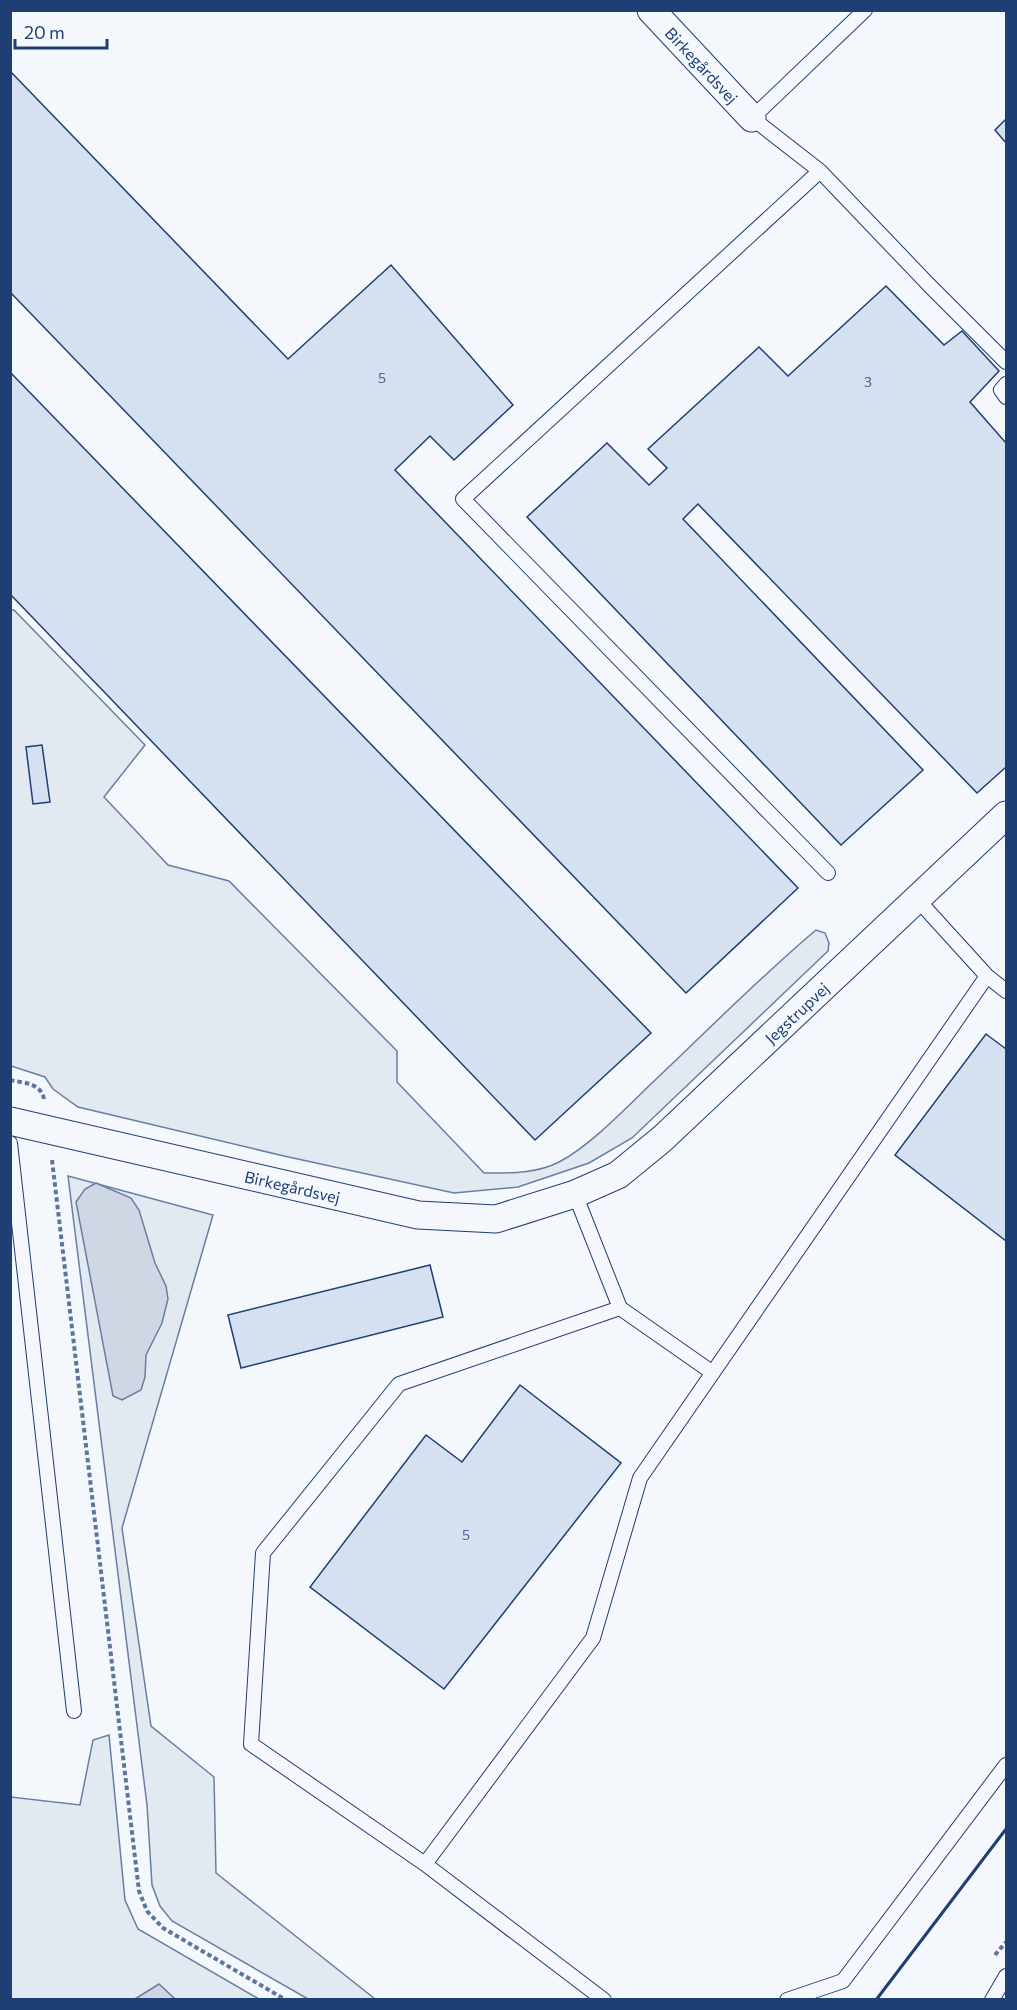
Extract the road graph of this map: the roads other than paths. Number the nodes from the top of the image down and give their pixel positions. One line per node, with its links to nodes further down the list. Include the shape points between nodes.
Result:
1 (651, 10): 3 (street, Birkegårdsvej)
2 (866, 10): 3 (lane)
3 (752, 118): 4 (lane)
4 (820, 171): 5 (lane); 9 (lane, via 464,498)
5 (1006, 362)
6 (1006, 384): 7 (lane, via 1000,390)
7 (1006, 397)
8 (1006, 815): 10 (street, Jegstrupvej)
9 (828, 873)
10 (917, 899): 11 (lane); 15 (street, Jegstrupvej, via 662,1139 618,1174)
11 (987, 976): 12 (lane); 17 (lane)
12 (1006, 991)
13 (10, 1121): 15 (street, Birkegårdsvej, via 418,1215 496,1219)
14 (10, 1143): 18 (lane)
15 (575, 1194): 16 (lane)
16 (620, 1308): 17 (lane); 20 (lane, via 399,1384 263,1553 251,1744)
17 (713, 1373): 20 (lane, via 640,1478 593,1638)
18 (74, 1711)
19 (1006, 1765): 23 (lane, via 843,1981)
20 (425, 1864): 22 (lane)
21 (1006, 1976): 24 (lane)
22 (604, 2000)
23 (787, 2000)
24 (992, 2000)

